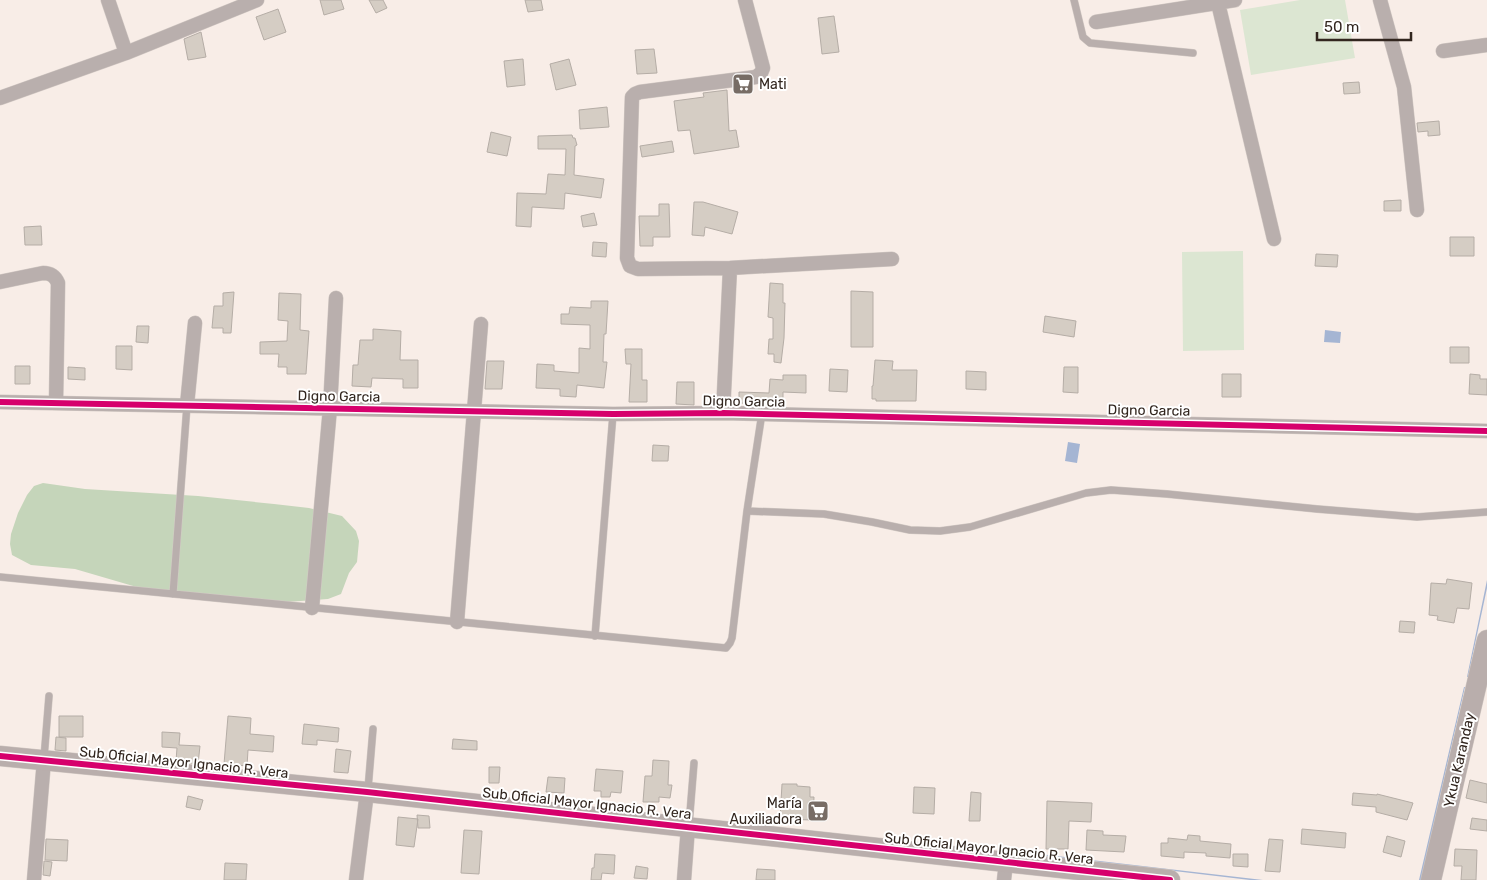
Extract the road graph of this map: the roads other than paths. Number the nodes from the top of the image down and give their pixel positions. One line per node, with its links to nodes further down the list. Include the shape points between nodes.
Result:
1 (108, 0): 11 (street)
2 (257, 0): 11 (street)
3 (744, 0): 17 (street, via 762,68 756,77 640,92 632,97 627,258 630,266)
4 (1074, 0): 12 (lane, via 1083,37 1090,43)
5 (1235, 0): 7 (street)
6 (1380, 0): 14 (street, via 1404,87)
7 (1218, 3): 8 (street); 15 (street)
8 (1096, 22)
9 (1487, 45): 10 (street)
10 (1443, 51)
11 (126, 53): 13 (street)
12 (1193, 53)
13 (0, 98)
14 (1417, 210)
15 (1274, 239)
16 (892, 259): 17 (street)
17 (730, 268): 27 (street)
18 (0, 282): 23 (street, via 43,273 56,278)
19 (336, 298): 25 (street)
20 (195, 323): 24 (street)
21 (481, 324): 26 (street)
22 (0, 402): 23 (street, Digno Garcia)
23 (56, 403): 24 (street, Digno Garcia)
24 (188, 405): 25 (street, Digno Garcia); 34 (lane)
25 (330, 408): 26 (street, Digno Garcia); 35 (street)
26 (474, 411): 28 (street, Digno Garcia); 36 (street)
27 (723, 413): 28 (street, Digno Garcia); 29 (street, Digno Garcia)
28 (613, 414): 37 (lane)
29 (762, 414): 30 (street, Digno Garcia); 31 (lane)
30 (1487, 431)
31 (747, 511): 32 (lane, via 824,514 910,530 940,532 970,527 1086,493 1111,490 1417,517); 37 (lane, via 732,638 726,648)
32 (1487, 512)
33 (0, 577): 34 (lane)
34 (174, 594): 35 (lane)
35 (312, 608): 36 (lane)
36 (458, 622): 37 (lane)
37 (595, 636)
38 (1487, 640): 51 (street, Ykua Karanday)
39 (49, 696): 42 (lane)
40 (373, 729): 44 (lane)
41 (0, 756): 42 (street, Sub Oficial Mayor Ignacio R. Vera)
42 (44, 760): 44 (street, Sub Oficial Mayor Ignacio R. Vera); 48 (street)
43 (694, 763): 45 (lane)
44 (368, 792): 45 (street, Sub Oficial Mayor Ignacio R. Vera); 49 (street)
45 (688, 827): 46 (street, Sub Oficial Mayor Ignacio R. Vera); 50 (street)
46 (1005, 871): 47 (street, Sub Oficial Mayor Ignacio R. Vera)
47 (1157, 879)
48 (34, 880)
49 (356, 880)
50 (684, 880)
51 (1431, 880)

